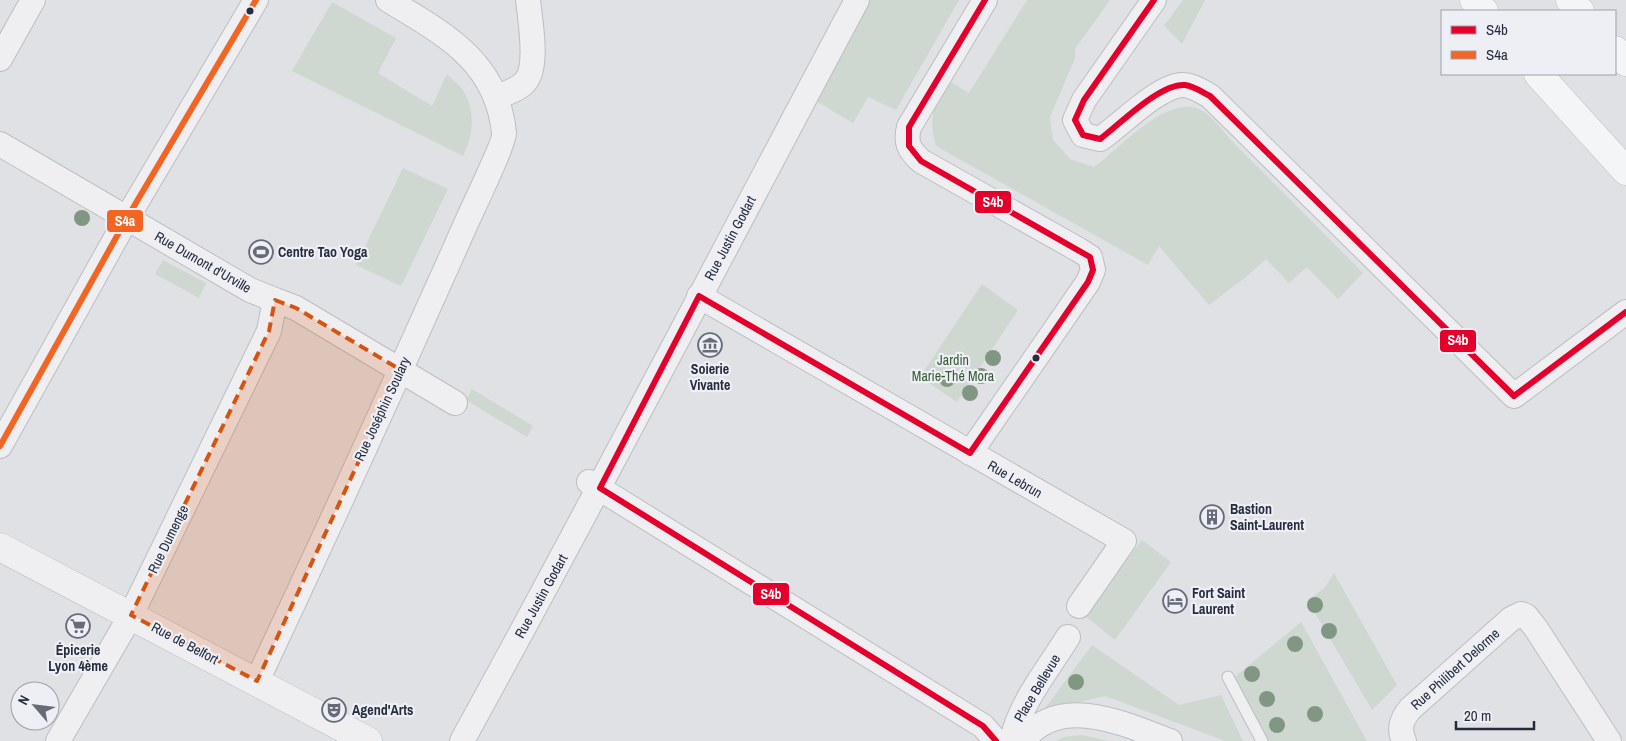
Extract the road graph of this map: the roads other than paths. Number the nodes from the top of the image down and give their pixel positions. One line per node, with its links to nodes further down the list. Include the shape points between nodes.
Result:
1 (33, 0): 13 (street)
2 (256, 0): 19 (street)
3 (388, 0): 16 (street, via 449,37 476,62)
4 (528, 0): 16 (street, via 533,59 531,71 527,81)
5 (857, 0): 20 (street, Rue Justin Godart)
6 (985, 0): 26 (street, via 909,127 906,139 910,151 920,161 1090,257 1093,270 1088,282)
7 (1154, 0): 22 (street, via 1084,100 1076,120 1083,135 1100,139 1165,89 1183,85 1210,96 1514,396)
8 (1474, 0): 10 (main road)
9 (1570, 0): 11 (main road)
10 (1483, 10)
11 (1579, 10)
12 (1616, 51): 14 (main road)
13 (0, 59)
14 (1626, 62)
15 (1539, 75): 18 (main road)
16 (497, 97): 23 (street, Rue Joséphin Soulary, via 505,136)
17 (0, 144): 19 (street, Rue Dumont d'Urville)
18 (1626, 171)
19 (127, 218): 21 (street, Rue Dumont d'Urville, via 250,290); 25 (street)
20 (699, 296): 26 (street, Rue Lebrun); 27 (street, Rue Justin Godart)
21 (276, 300): 23 (street, Rue Dumont d'Urville, via 296,308); 30 (street, Rue Dumenge, via 269,331)
22 (1626, 312)
23 (400, 370): 24 (street, Rue Dumont d'Urville); 33 (street, Rue Joséphin Soulary)
24 (456, 403)
25 (0, 446)
26 (970, 454): 29 (street, Rue Lebrun, via 1124,541)
27 (594, 485): 37 (street, Rue Justin Godart); 38 (street, via 983,726)
28 (0, 546): 30 (street, Rue de Belfort)
29 (1079, 606)
30 (131, 615): 33 (street, Rue de Belfort); 35 (street, Rue Dumenge)
31 (1068, 637): 39 (street, Place Bellevue, via 1023,710)
32 (1228, 677): 42 (lane)
33 (257, 681): 36 (street, Rue de Belfort)
34 (1404, 739): 43 (street, Rue Philibert Delorme, via 1401,723 1410,709 1510,619 1521,614 1526,616)
35 (58, 741)
36 (368, 741)
37 (462, 741)
38 (996, 741)
39 (1012, 741)
40 (1024, 741): 41 (street, Place Bellevue, via 1035,728 1069,714 1109,718)
41 (1170, 741)
42 (1262, 741)
43 (1609, 741)

